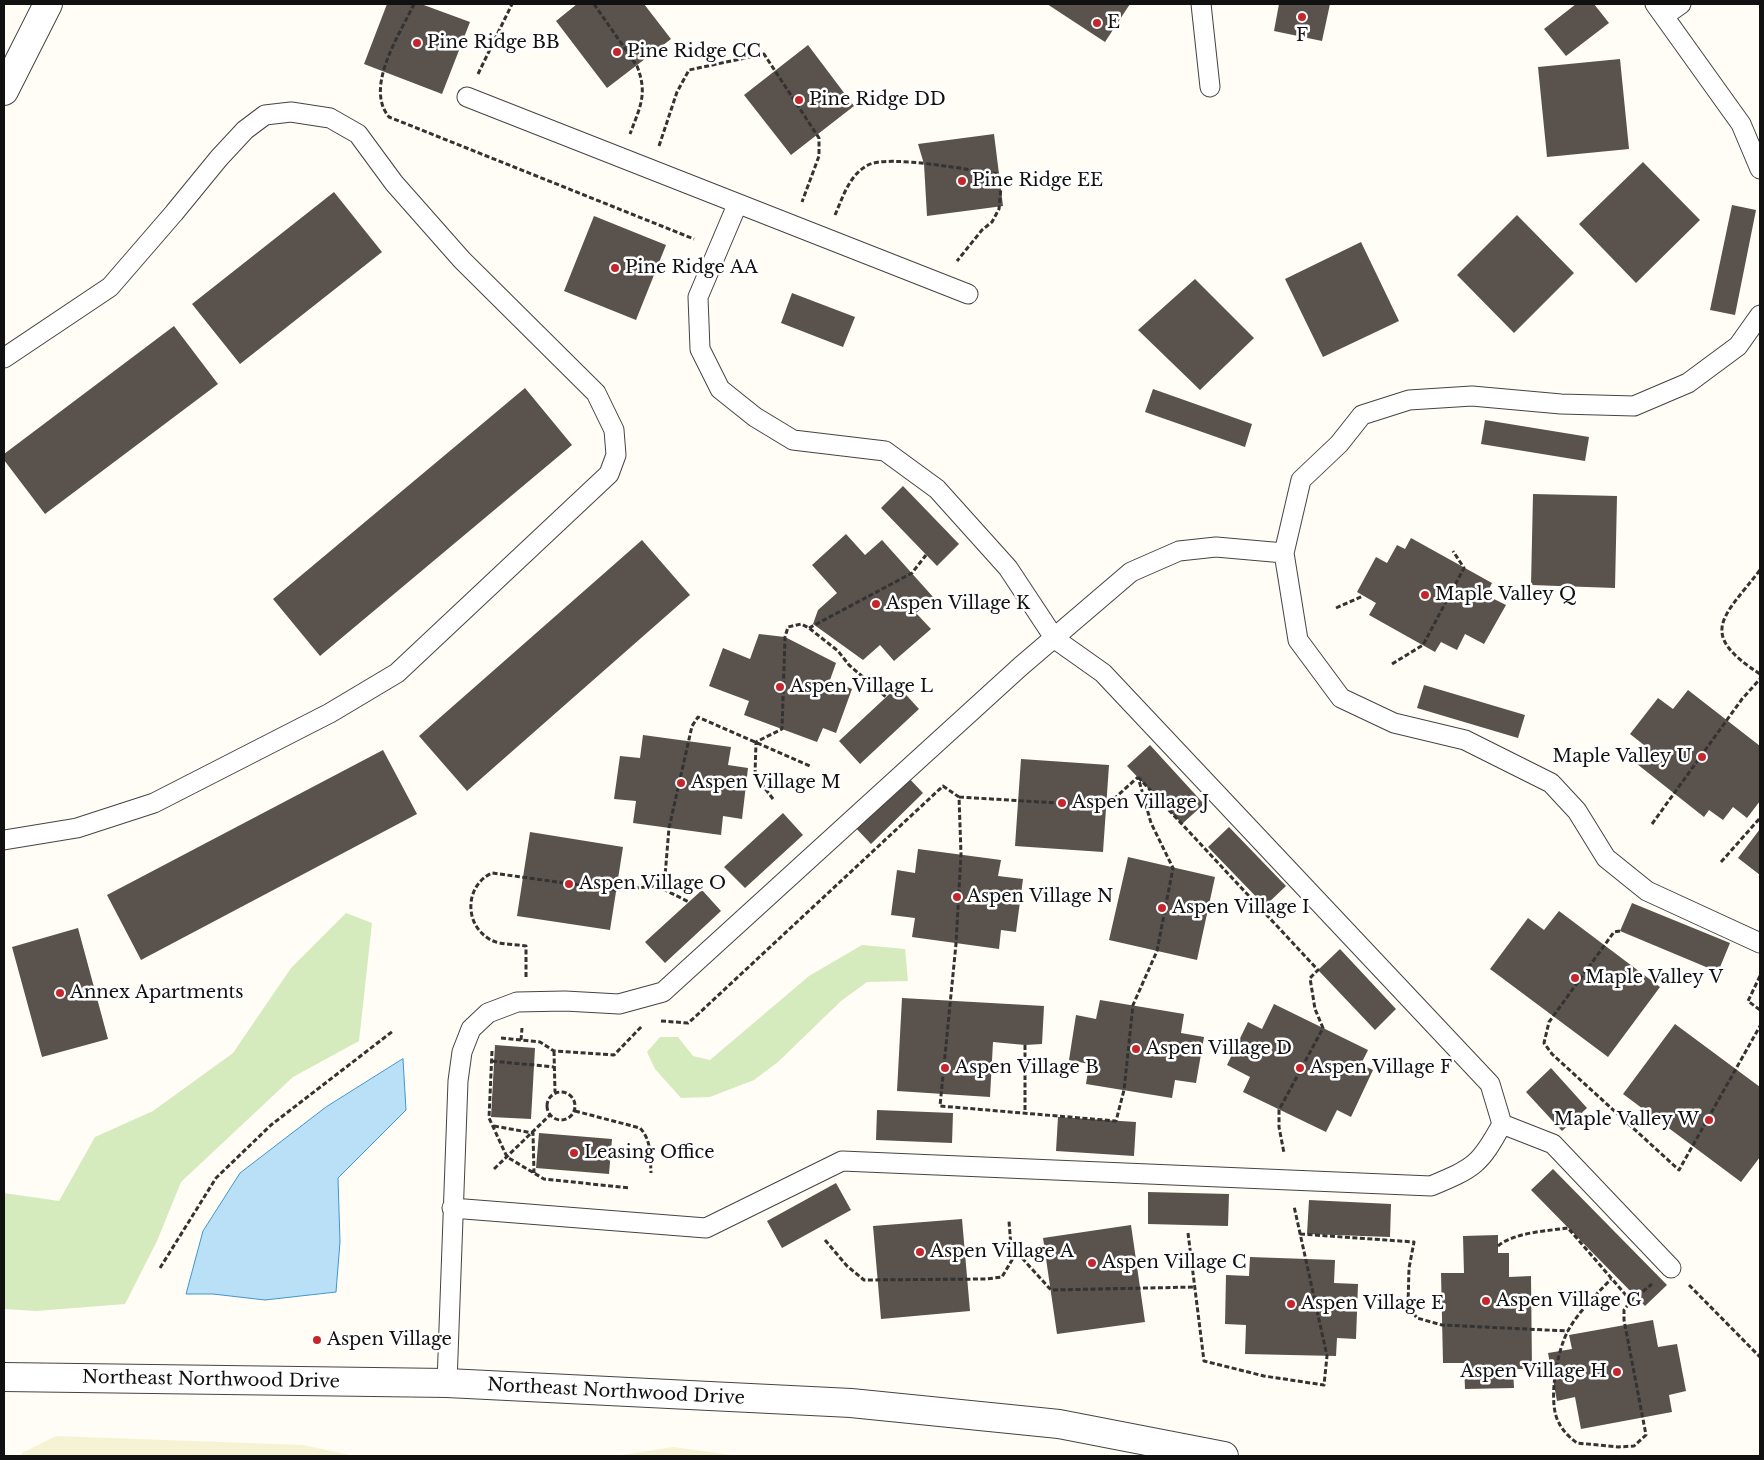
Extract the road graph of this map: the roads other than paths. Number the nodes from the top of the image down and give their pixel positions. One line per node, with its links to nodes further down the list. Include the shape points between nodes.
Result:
1 (48, 4): 6 (street)
2 (1201, 4): 5 (lane)
3 (1681, 4): 4 (lane)
4 (1660, 10): 8 (lane, via 1741,124)
5 (1210, 87)
6 (4, 91)
7 (467, 98): 9 (lane)
8 (1760, 169)
9 (737, 204): 10 (lane); 14 (lane, via 698,297 700,349 720,389 755,417 793,440 885,451 937,489 1008,568)
10 (968, 294)
11 (1760, 315): 13 (lane, via 1738,346 1688,383 1634,406 1561,404 1472,396 1408,400 1362,414 1339,444 1301,480)
12 (4, 358): 15 (lane, via 110,287 219,158 245,130 265,115 291,112 330,118 358,134 394,183 462,260 596,393 614,430 616,455 609,474 397,673 330,713 154,803 77,828)
13 (1284, 553): 14 (lane, via 1216,546 1179,552 1131,572); 16 (lane, via 1298,640 1341,698 1394,723 1465,740 1551,783 1577,811 1606,858 1647,891)
14 (1055, 639): 17 (lane, via 1103,673 1490,1084); 18 (lane, via 1021,666 663,992 619,1004 517,1002 488,1013 471,1029 462,1052 458,1080)
15 (4, 840)
16 (1760, 943)
17 (1502, 1124): 18 (lane, via 1480,1160 1466,1172 1431,1186 842,1161 706,1228); 19 (lane, via 1553,1144)
18 (452, 1208): 21 (lane)
19 (1671, 1268)
20 (4, 1377): 21 (street, Northeast Northwood Drive)
21 (447, 1383): 22 (street, Northeast Northwood Drive, via 851,1404 1059,1424)
22 (1224, 1456)

